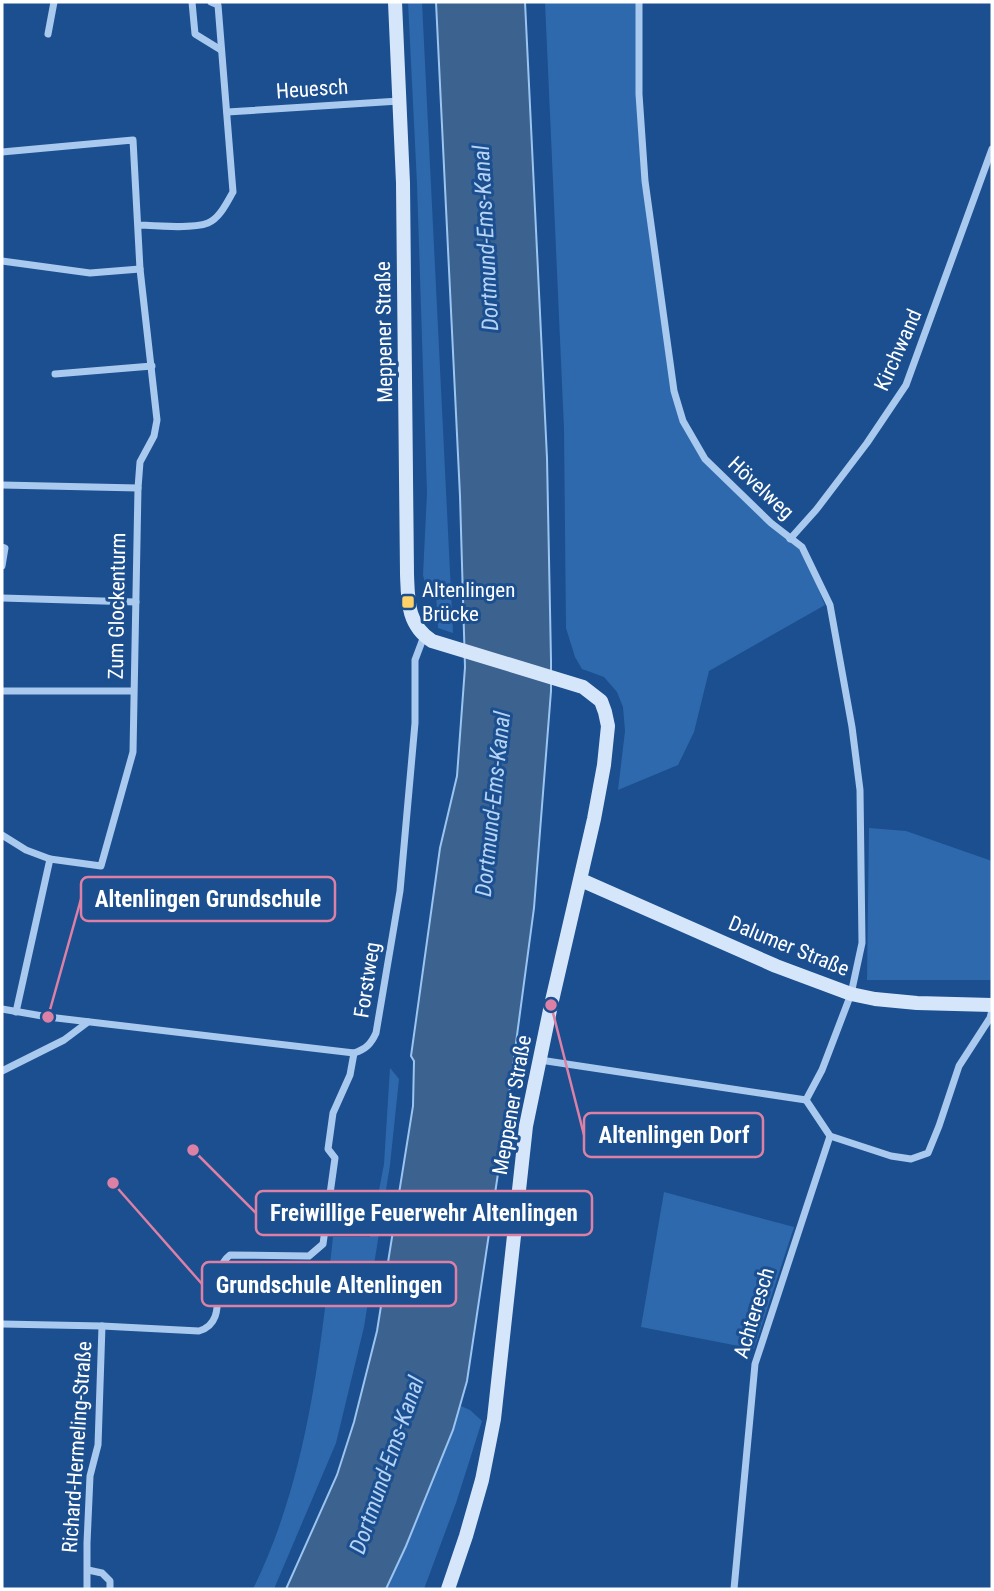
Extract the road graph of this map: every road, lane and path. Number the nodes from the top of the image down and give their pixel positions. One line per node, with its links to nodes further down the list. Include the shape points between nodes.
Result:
1 (54, 2): 6 (street)
2 (191, 2): 7 (street, via 195,34)
3 (211, 2): 7 (street, via 218,5)
4 (395, 2): 8 (main road, Meppener Straße)
5 (639, 2): 19 (street, Hövelweg, via 645,181 674,391 683,421 705,459)
6 (48, 34)
7 (221, 50): 9 (street)
8 (400, 101): 9 (street, Heuesch); 24 (main road, Meppener Straße, via 408,602 416,628)
9 (227, 112): 12 (street, via 233,192 219,214 208,223)
10 (992, 149): 19 (street, Kirchwand, via 906,385 867,443)
11 (2, 152): 12 (street, Zum Glockenturm, via 132,141)
12 (139, 225): 14 (street, Zum Glockenturm)
13 (2, 261): 14 (street, via 90,273)
14 (140, 270): 15 (street, Zum Glockenturm)
15 (152, 366): 16 (street); 18 (street, Zum Glockenturm, via 157,420 155,436 140,462)
16 (55, 373)
17 (2, 485): 18 (street)
18 (138, 488): 23 (street, Zum Glockenturm)
19 (790, 538): 30 (street, Hövelweg, via 805,552 830,605 852,727 860,790 862,943)
20 (2, 547): 21 (street)
21 (2, 566)
22 (2, 598): 23 (street)
23 (136, 602): 26 (street, Zum Glockenturm)
24 (424, 636): 29 (main road, Meppener Straße, via 574,684 601,701 608,726 604,765); 35 (street, Forstweg, via 415,660 415,723 400,891 376,1032 371,1043)
25 (2, 691): 26 (street)
26 (133, 691): 28 (street, Zum Glockenturm, via 133,752 101,866)
27 (2, 835): 28 (street)
28 (50, 859): 33 (street)
29 (581, 880): 30 (main road, Dalumer Straße); 36 (main road, Meppener Straße)
30 (851, 994): 31 (main road, Dalumer Straße); 38 (street, Hövelweg)
31 (992, 1007): 39 (street, via 990,1018 958,1066 928,1153 911,1159 891,1156)
32 (2, 1009): 33 (street)
33 (16, 1012): 34 (street)
34 (88, 1022): 35 (street); 37 (street)
35 (354, 1053): 41 (street, Richard-Hermeling-Straße, via 333,1113 328,1149 335,1158 323,1244 317,1252 309,1256 230,1255 219,1269 216,1318 209,1328)
36 (540, 1059): 38 (street); 45 (main road, Meppener Straße, via 526,1126 494,1419 467,1536)
37 (2, 1072)
38 (806, 1100): 39 (street)
39 (830, 1136): 46 (street, Achteresch, via 755,1364)
40 (2, 1324): 41 (street, Richard-Hermeling-Straße)
41 (102, 1326): 42 (street, Richard-Hermeling-Straße)
42 (88, 1570): 43 (street, Richard-Hermeling-Straße); 44 (street, Richard-Hermeling-Straße, via 102,1573 110,1581)
43 (88, 1589)
44 (110, 1589)
45 (448, 1589)
46 (734, 1589)

